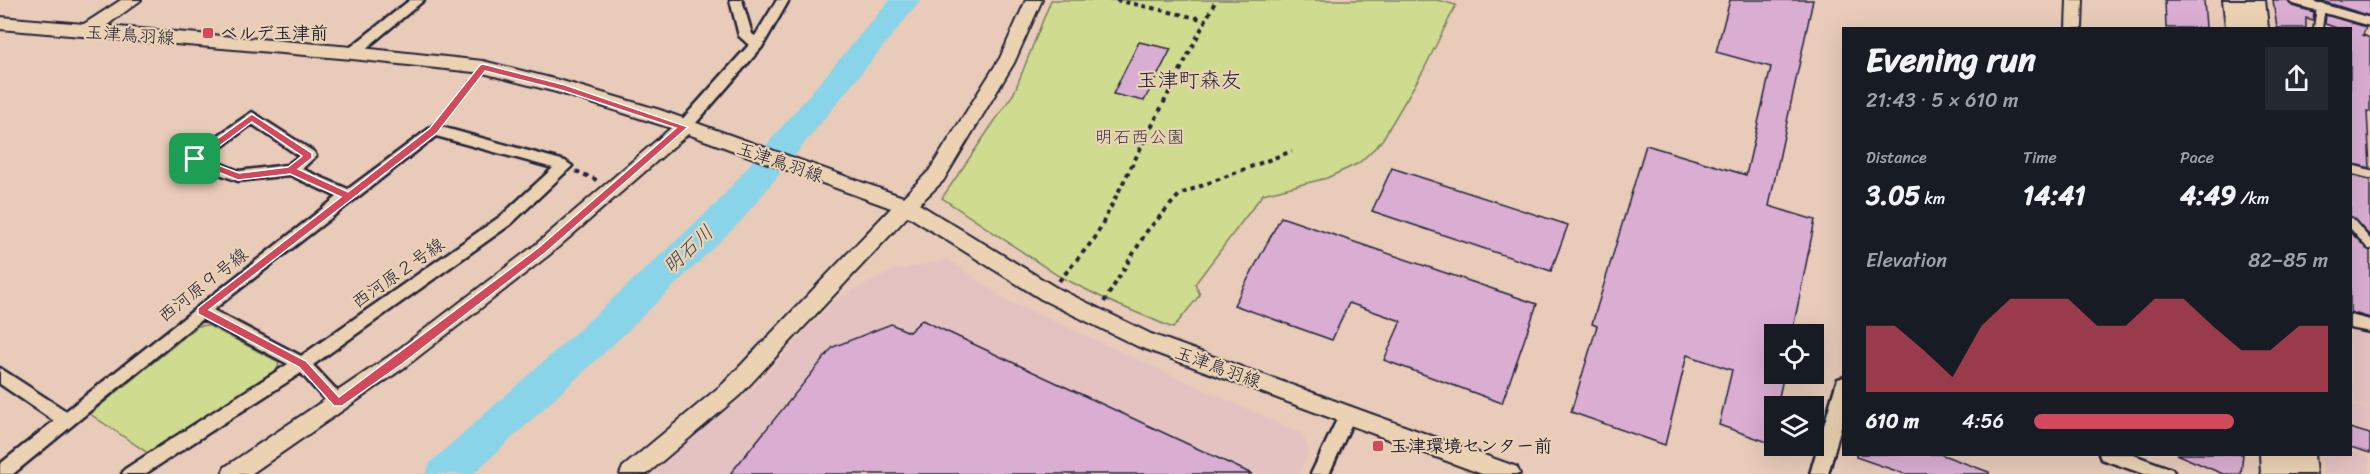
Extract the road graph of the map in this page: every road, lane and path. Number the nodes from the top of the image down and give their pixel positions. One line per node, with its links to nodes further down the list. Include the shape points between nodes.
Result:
1 (133, 0): 20 (street)
2 (418, 0): 22 (street)
3 (736, 0): 21 (street, via 746,36)
4 (783, 0): 21 (street)
5 (1034, 0): 33 (street, via 1002,69 936,176)
6 (1116, 0): 13 (path)
7 (1216, 0): 13 (path)
8 (2075, 0): 16 (street)
9 (2234, 0): 17 (highway)
10 (2254, 0): 18 (highway)
11 (2295, 0): 12 (lane)
12 (2321, 7): 14 (lane); 19 (lane)
13 (1206, 20): 36 (path, via 1095,238)
14 (2370, 22)
15 (0, 23): 20 (street, 玉津鳥羽線)
16 (2074, 27)
17 (2237, 27)
18 (2257, 27)
19 (2318, 27)
20 (86, 32): 22 (street, 玉津鳥羽線)
21 (757, 44): 24 (street)
22 (352, 53): 23 (street, 玉津鳥羽線)
23 (483, 67): 24 (street, 玉津鳥羽線, via 562,87); 25 (path)
24 (684, 127): 31 (street); 33 (street, 玉津鳥羽線)
25 (434, 130): 27 (street); 32 (street, 西河原９号線)
26 (1292, 151): 38 (path, via 1180,194 1147,231)
27 (564, 166): 31 (path); 41 (street, 西河原２号線, via 506,220)
28 (291, 170): 28 (street, via 238,176 195,159 252,117 309,156); 32 (street)
29 (2352, 170): 30 (lane)
30 (2370, 174)
31 (614, 187): 44 (street, via 542,250)
32 (349, 196): 37 (street, 西河原９号線)
33 (907, 206): 36 (street, 玉津鳥羽線); 53 (street, via 732,389)
34 (2352, 224): 35 (lane)
35 (2370, 245)
36 (1048, 293): 38 (street, 玉津鳥羽線)
37 (201, 311): 41 (street); 46 (street, 西河原９号線)
38 (1095, 318): 45 (street, 玉津鳥羽線, via 1144,340)
39 (2352, 322): 40 (street)
40 (2370, 326)
41 (302, 364): 44 (street); 51 (street, 西河原２号線)
42 (0, 375): 46 (street)
43 (1842, 391): 56 (street)
44 (338, 403): 52 (street)
45 (1348, 414): 54 (street); 55 (street, 玉津鳥羽線)
46 (66, 420): 50 (street, 西河原９号線)
47 (2113, 456): 57 (street)
48 (2274, 456): 58 (highway)
49 (2299, 456): 59 (highway)
50 (0, 474)
51 (131, 474)
52 (233, 474)
53 (631, 474)
54 (1320, 474)
55 (1509, 474)
56 (1819, 474)
57 (2166, 474)
58 (2276, 474)
59 (2301, 474)

